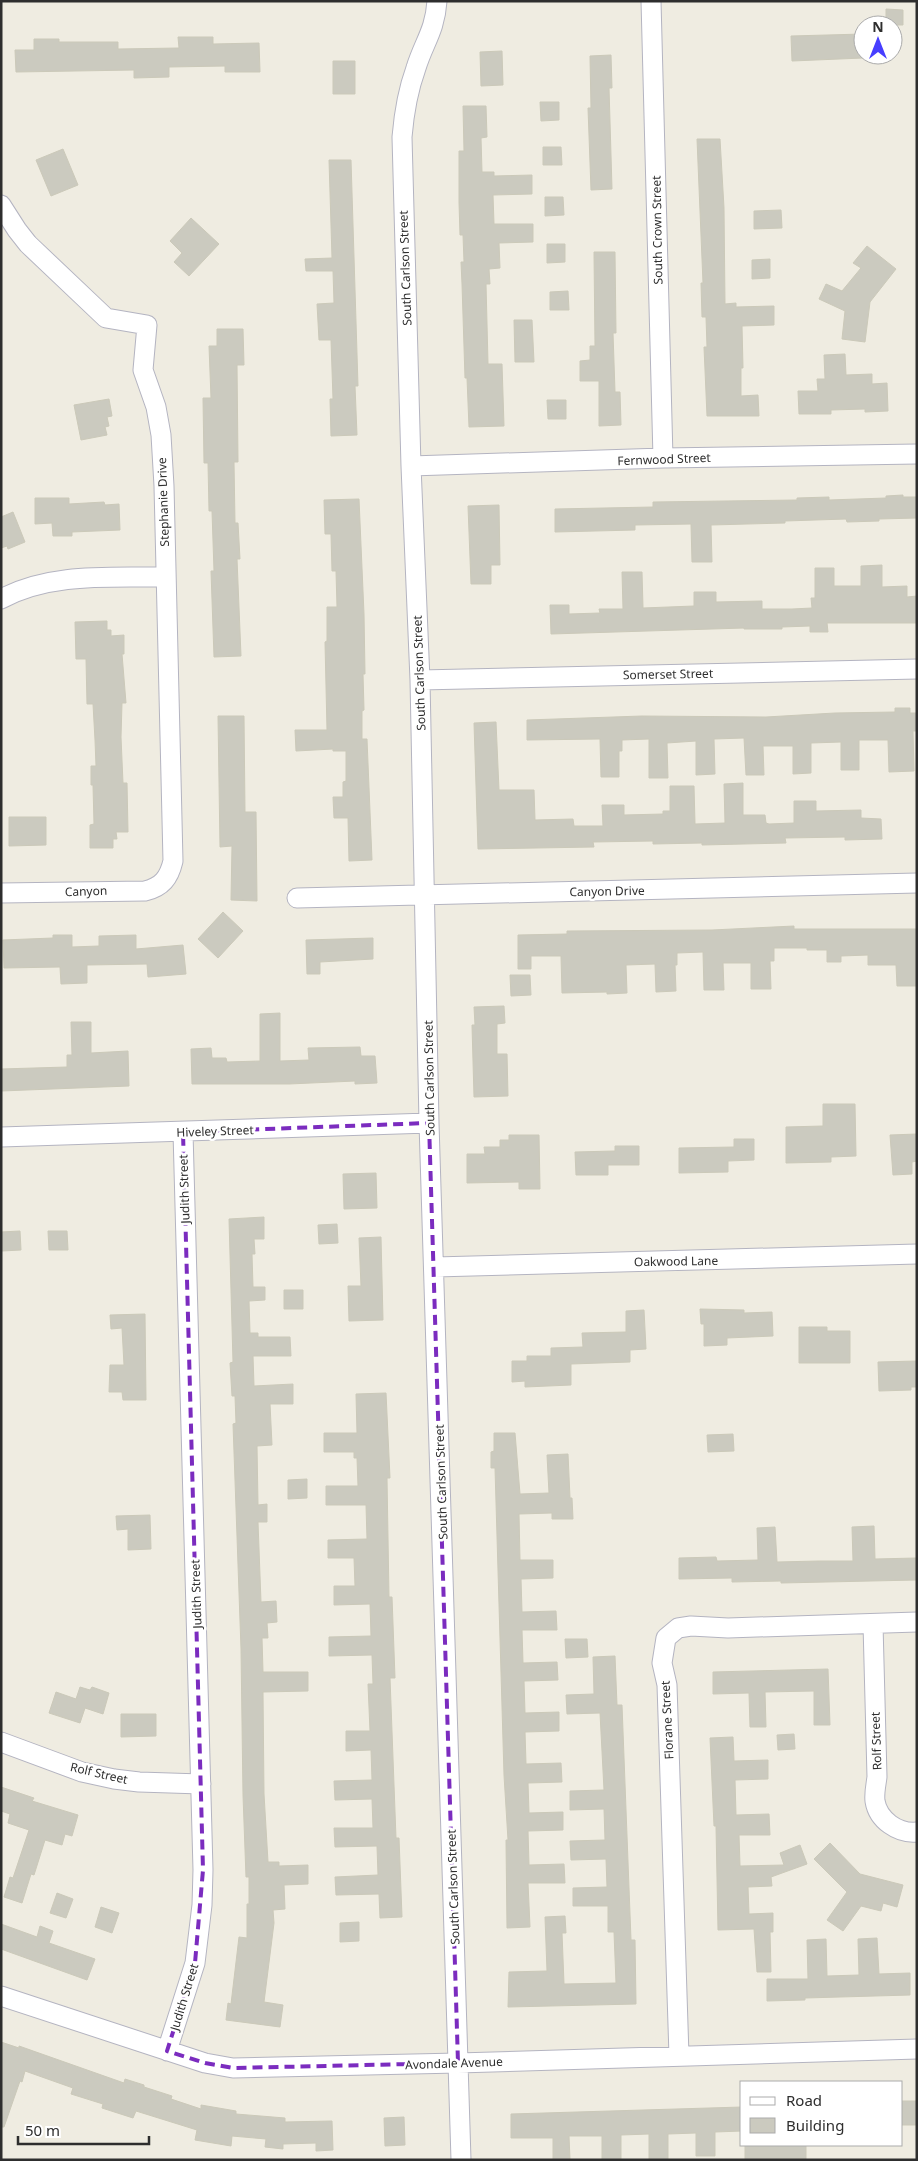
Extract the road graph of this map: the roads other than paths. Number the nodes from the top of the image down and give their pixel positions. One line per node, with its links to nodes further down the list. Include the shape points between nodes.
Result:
1 (437, 1): 6 (street, South Carlson Street, via 431,35 410,87 402,137)
2 (651, 1): 5 (street, South Crown Street)
3 (4, 216): 7 (street, Stephanie Drive, via 28,244 106,318 147,325 143,370 156,407 161,435)
4 (917, 454): 5 (street, Fernwood Street)
5 (663, 458): 6 (street, Fernwood Street)
6 (411, 466): 10 (street, South Carlson Street)
7 (166, 577): 8 (street, via 53,582); 11 (street, Stephanie Drive, via 173,861)
8 (1, 599)
9 (917, 669): 10 (street, Somerset Street)
10 (420, 680): 14 (street, South Carlson Street)
11 (167, 878): 13 (street, Canyon, via 144,891)
12 (917, 883): 14 (street, Canyon Drive)
13 (1, 893)
14 (425, 895): 15 (street, Canyon Drive); 16 (street, South Carlson Street)
15 (297, 898)
16 (429, 1123): 17 (street, Hiveley Street); 20 (street, South Carlson Street)
17 (183, 1132): 18 (street, Hiveley Street); 24 (street, Judith Street)
18 (1, 1137)
19 (917, 1254): 20 (street, Oakwood Lane)
20 (435, 1267): 30 (street, South Carlson Street)
21 (917, 1622): 22 (street, Florane Street)
22 (873, 1624): 25 (street, Rolf Street, via 875,1800 881,1815 893,1826); 29 (street, Florane Street, via 691,1626 678,1628 666,1638 662,1662 667,1685)
23 (1, 1742): 24 (street, Rolf Street, via 82,1772 114,1779)
24 (201, 1784): 28 (street, Judith Street, via 203,1870 199,1932 195,1963)
25 (917, 1832)
26 (1, 1996): 28 (street, Avondale Avenue)
27 (917, 2049): 29 (street, Avondale Avenue)
28 (167, 2051): 30 (street, Avondale Avenue, via 233,2068)
29 (679, 2056): 30 (street, Avondale Avenue)
30 (458, 2063): 31 (street, South Carlson Street)
31 (461, 2160)

